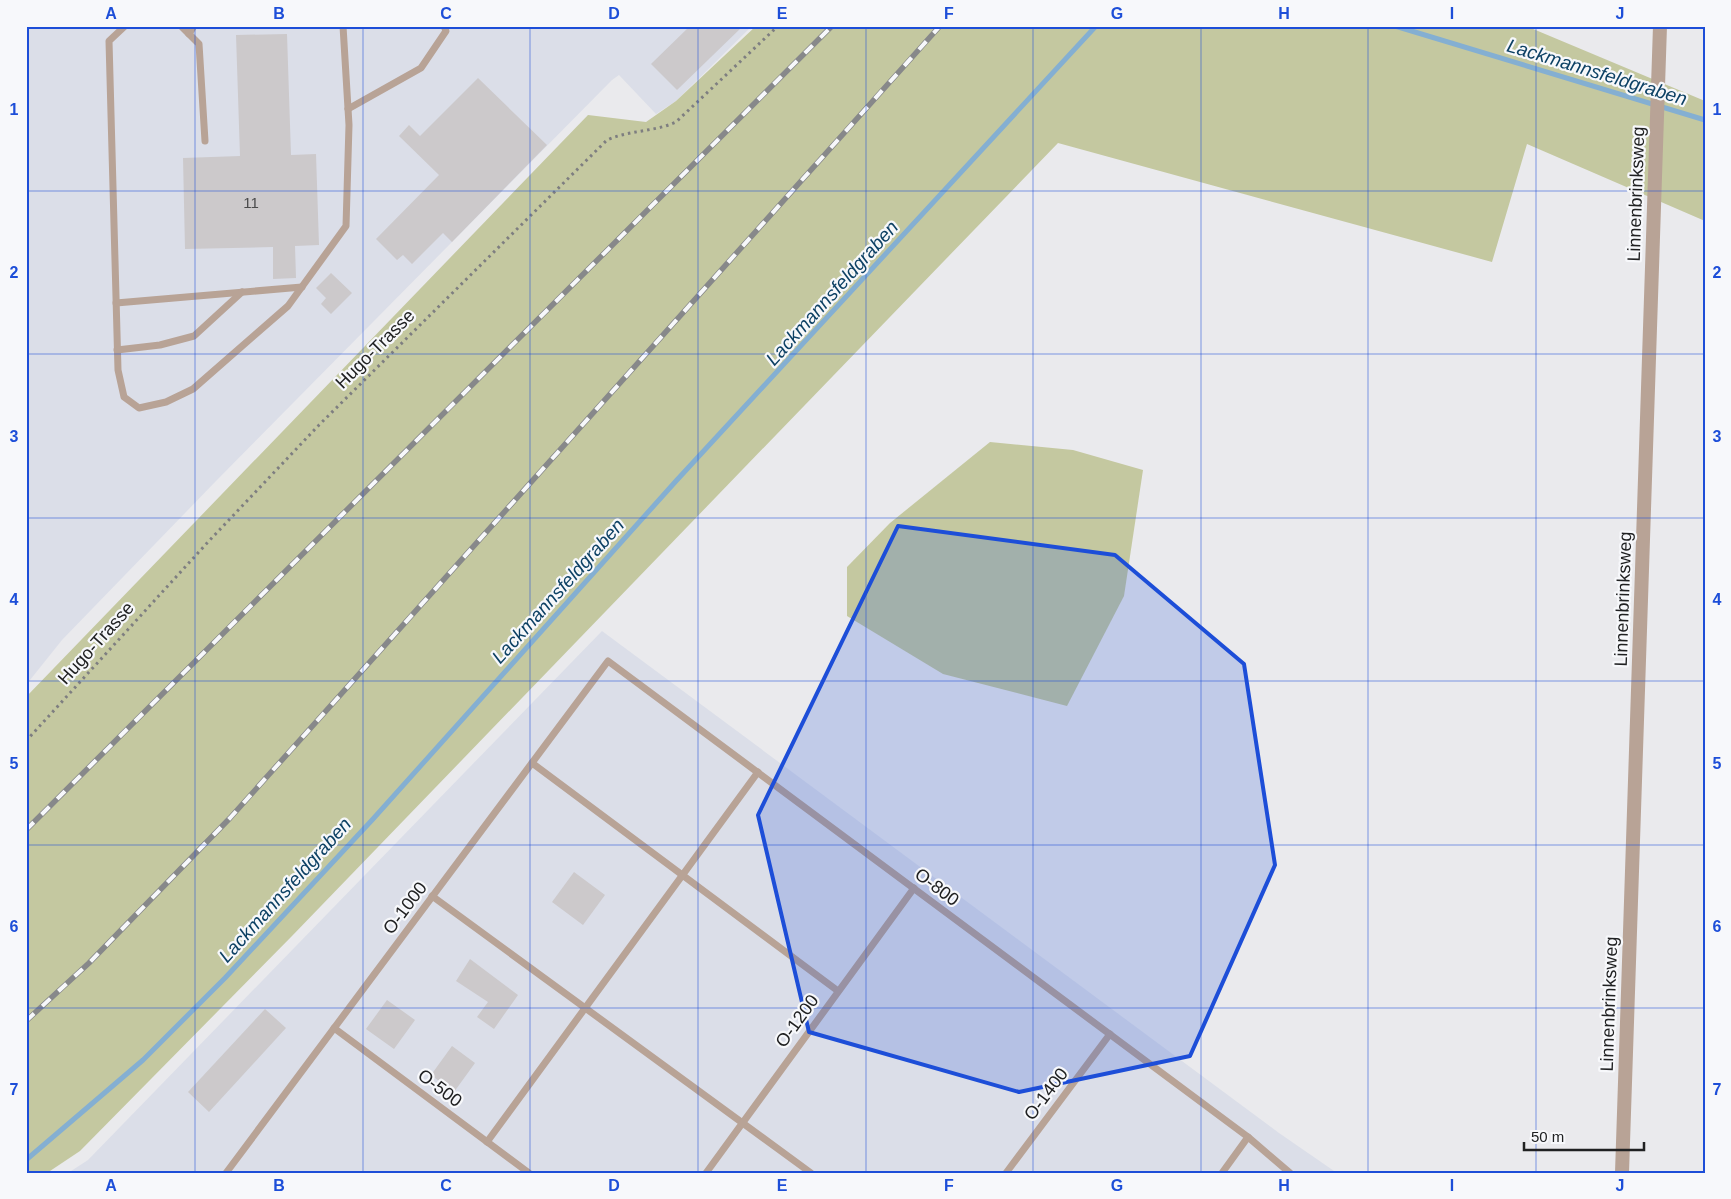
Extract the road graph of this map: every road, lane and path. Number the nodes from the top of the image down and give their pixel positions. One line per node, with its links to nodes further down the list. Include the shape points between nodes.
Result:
1 (125, 26): 13 (lane, via 109,41)
2 (181, 26): 8 (lane)
3 (194, 26): 8 (lane)
4 (343, 26): 9 (lane)
5 (444, 26): 9 (lane, via 446,31 422,68)
6 (778, 26): 16 (path, Hugo-Trasse, via 676,122 661,129 631,132 606,140 319,425)
7 (1660, 26): 36 (street, Linnenbrinksweg)
8 (189, 34): 10 (lane, via 199,44)
9 (348, 109): 11 (lane, via 346,226)
10 (205, 141)
11 (302, 287): 12 (lane); 14 (lane, via 288,306 193,389 166,402 139,408 124,398)
12 (242, 292): 13 (lane); 14 (lane, via 194,336 160,345)
13 (116, 303): 14 (lane)
14 (117, 350)
15 (608, 660): 17 (lane, O-1000); 18 (lane, O-800)
16 (26, 741)
17 (532, 763): 19 (lane); 21 (lane, O-1000)
18 (758, 772): 19 (lane); 20 (lane, O-800)
19 (682, 875): 22 (lane); 23 (lane)
20 (914, 888): 22 (lane, O-1200); 25 (lane, O-800)
21 (432, 896): 23 (lane); 24 (lane, O-1000)
22 (838, 991): 26 (lane, O-1200)
23 (585, 1008): 26 (lane); 28 (lane)
24 (334, 1028): 28 (lane, O-500); 29 (lane, O-1000)
25 (1110, 1034): 27 (lane, O-800); 33 (lane, O-1400)
26 (742, 1122): 31 (lane, O-1200); 32 (lane)
27 (1248, 1137): 34 (lane); 35 (lane, O-800)
28 (487, 1142): 30 (lane, O-500)
29 (226, 1173)
30 (529, 1173)
31 (706, 1173)
32 (811, 1173)
33 (1006, 1173)
34 (1222, 1173)
35 (1290, 1173)
36 (1622, 1173)

